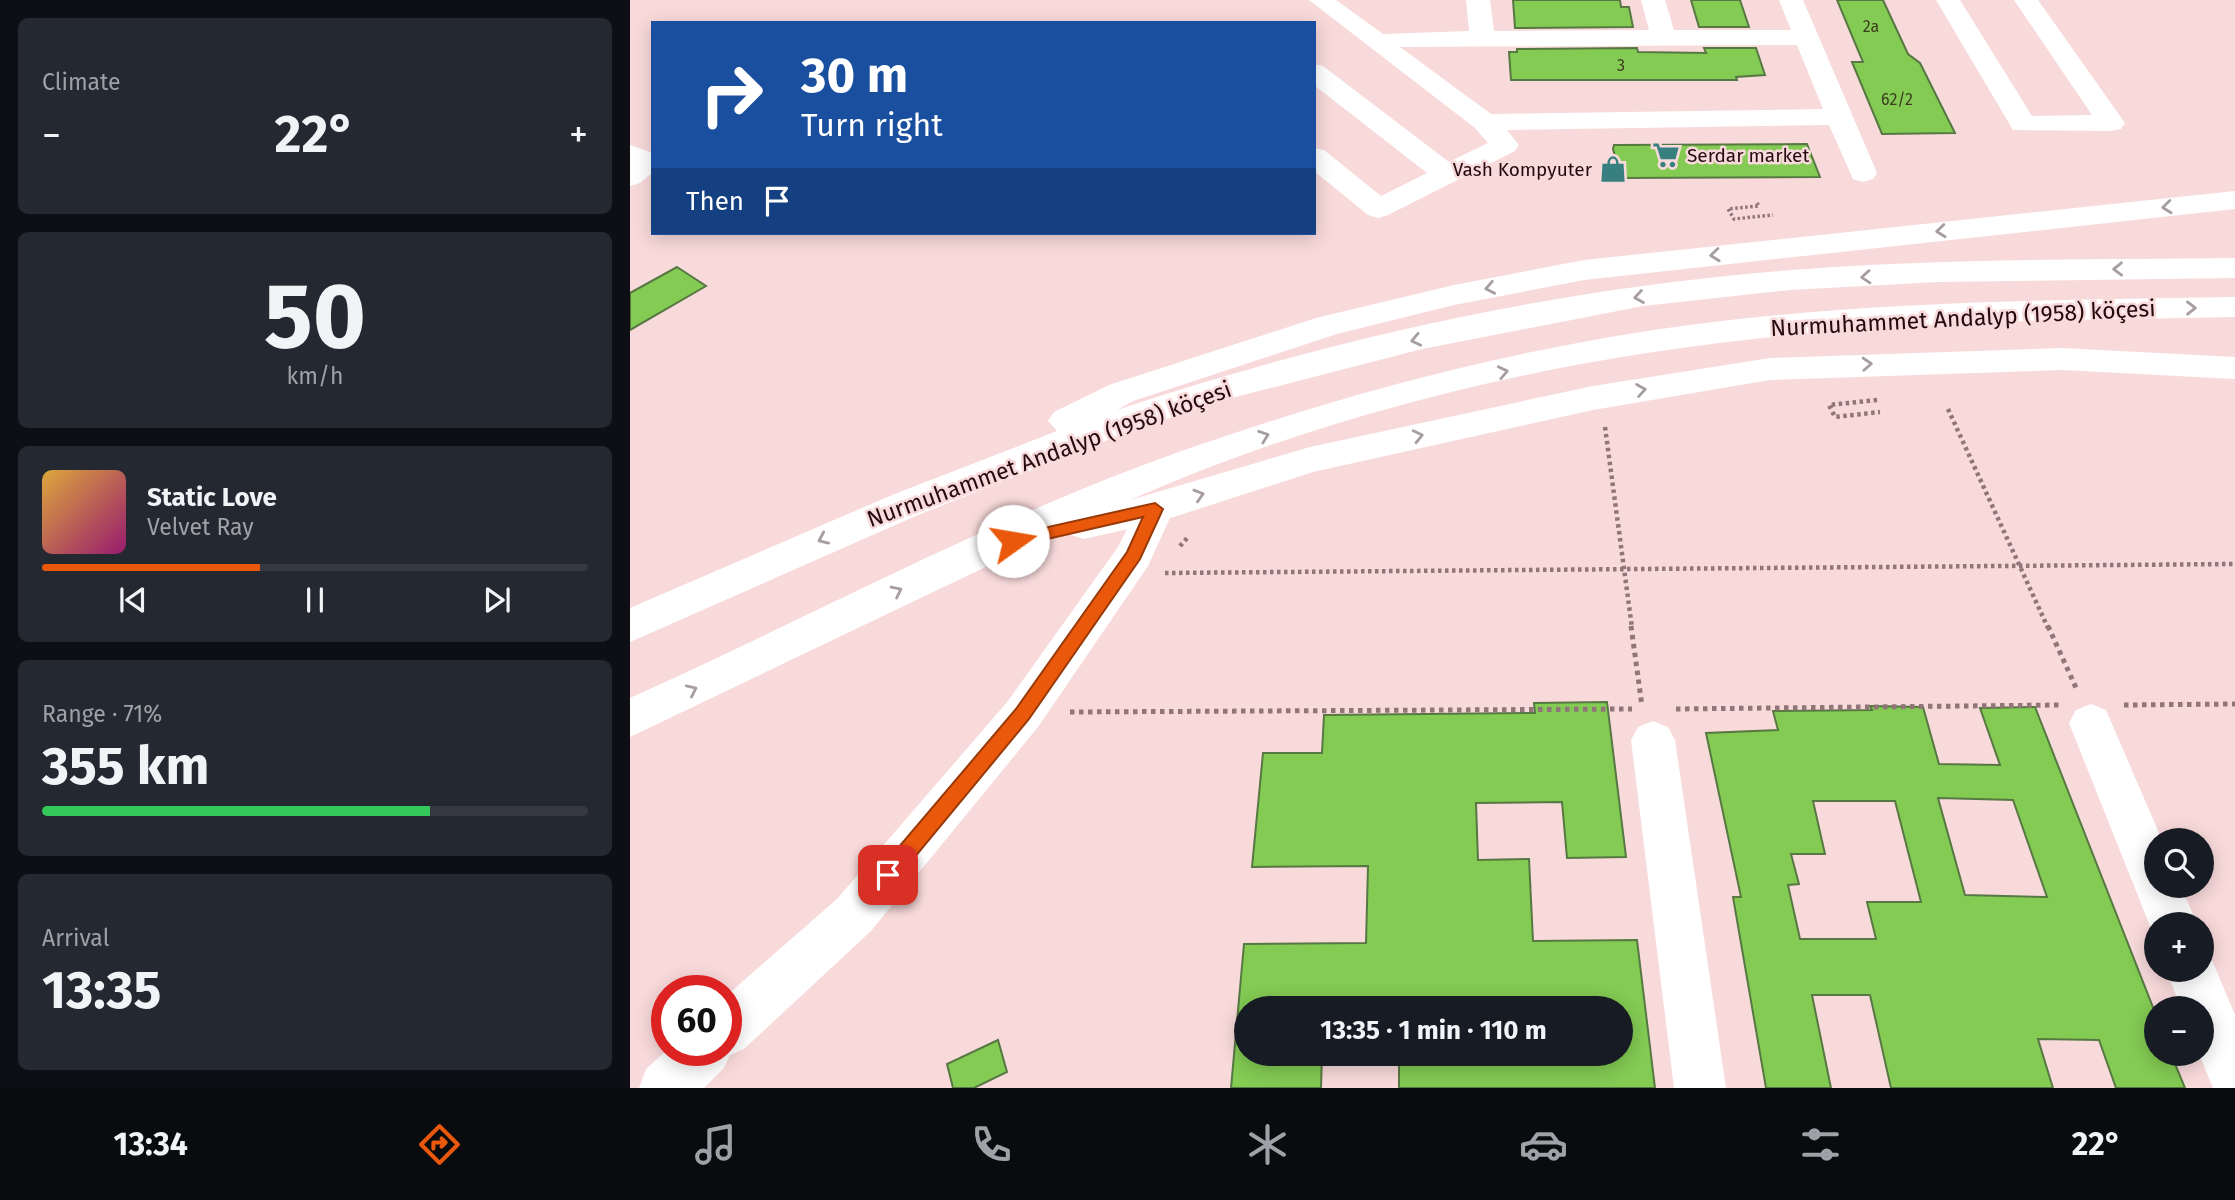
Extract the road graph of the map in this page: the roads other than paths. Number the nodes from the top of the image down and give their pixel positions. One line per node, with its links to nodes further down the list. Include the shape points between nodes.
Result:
1 (1321, 0): 10 (main road)
2 (1478, 0): 9 (main road)
3 (1653, 0): 7 (main road)
4 (1791, 0): 8 (main road)
5 (1948, 0): 6 (main road, via 2023,124 2111,123)
6 (2026, 0)
7 (1663, 36): 8 (main road); 9 (main road)
8 (1805, 37): 12 (main road)
9 (1482, 38): 10 (main road)
10 (1378, 42): 13 (main road)
11 (1316, 74): 17 (main road)
12 (1839, 117): 13 (main road); 16 (main road)
13 (1485, 122): 17 (main road, via 1505,145)
14 (630, 153): 18 (main road, via 648,162)
15 (1316, 158): 17 (main road, via 1378,209)
16 (1863, 173)
17 (1447, 176)
18 (630, 177)
19 (2235, 200): 23 (main road, one-way to 23, via 1611,267 1454,295 1328,326 1121,393)
20 (2235, 268): 23 (main road, Nurmuhammet Andalyp (1958) köçesi, one-way to 23, via 1888,275 1675,293 1560,310 1387,346 1188,399)
21 (2235, 307): 25 (main road, Nurmuhammet Andalyp (1958) köçesi, one-way to 21, via 1290,426 1412,391 1584,354 1817,321)
22 (2235, 368): 24 (main road, one-way to 22, via 1310,460 1593,398 1770,369 2062,359)
23 (908, 501): 26 (main road, Nurmuhammet Andalyp (1958) köçesi, one-way to 26)
24 (1155, 509): 25 (main road); 32 (main road, via 1134,555 1023,714 854,915)
25 (990, 546): 27 (main road, Nurmuhammet Andalyp (1958) köçesi, one-way to 25)
26 (630, 626)
27 (630, 718)
28 (2091, 723): 30 (main road)
29 (1653, 740): 36 (main road)
30 (2144, 852)
31 (2196, 982): 34 (main road)
32 (742, 1016)
33 (689, 1066): 35 (main road)
34 (2235, 1077)
35 (665, 1088)
36 (1700, 1088)

